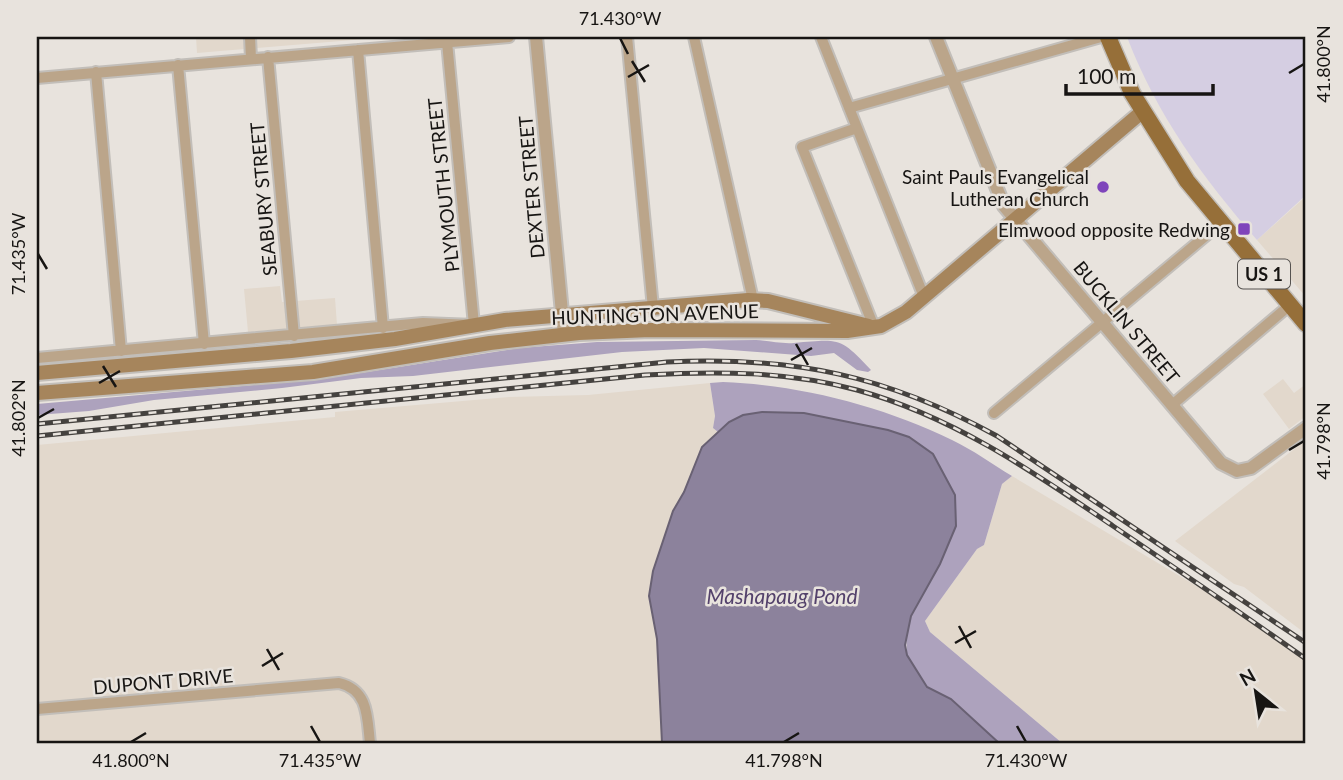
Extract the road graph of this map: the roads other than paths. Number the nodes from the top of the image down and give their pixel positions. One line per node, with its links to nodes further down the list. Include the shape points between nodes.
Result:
1 (250, 37): 14 (street)
2 (509, 37): 10 (street)
3 (536, 37): 28 (street, DEXTER STREET)
4 (627, 37): 27 (street)
5 (694, 37): 25 (street)
6 (821, 37): 19 (street)
7 (936, 37): 18 (street, BUCKLIN STREET)
8 (1101, 37): 18 (street)
9 (1108, 37): 20 (main road, US 1)
10 (474, 38): 11 (street)
11 (447, 42): 12 (street); 31 (street, PLYMOUTH STREET)
12 (358, 50): 13 (street); 33 (street)
13 (268, 58): 14 (street); 35 (street, SEABURY STREET)
14 (251, 59): 15 (street)
15 (178, 65): 16 (street); 36 (street)
16 (96, 72): 17 (street); 38 (street)
17 (37, 78)
18 (953, 79): 19 (street); 22 (street, BUCKLIN STREET, via 1000,197)
19 (849, 108): 21 (street)
20 (1143, 111): 22 (main road); 23 (main road, US 1, via 1187,181)
21 (857, 128): 24 (street); 32 (street, via 802,147)
22 (1016, 219): 24 (main road); 29 (street, BUCKLIN STREET)
23 (1221, 223): 26 (main road, US 1); 29 (street)
24 (924, 297): 32 (main road, via 898,318)
25 (753, 300): 27 (main road, HUNTINGTON AVENUE); 32 (main road, HUNTINGTON AVENUE)
26 (1290, 305): 30 (main road, US 1); 42 (street)
27 (653, 308): 28 (main road, HUNTINGTON AVENUE)
28 (563, 315): 31 (main road, HUNTINGTON AVENUE); 34 (street, DEXTER STREET)
29 (1103, 323): 42 (street, BUCKLIN STREET); 43 (street)
30 (1306, 324)
31 (474, 325): 33 (street, HUNTINGTON AVENUE); 40 (main road, HUNTINGTON AVENUE, via 386,341)
32 (874, 327): 34 (main road, HUNTINGTON AVENUE, via 840,332)
33 (383, 328): 35 (street, HUNTINGTON AVENUE)
34 (564, 334): 41 (main road, HUNTINGTON AVENUE, via 304,373)
35 (294, 336): 36 (street, HUNTINGTON AVENUE)
36 (204, 344): 38 (street, HUNTINGTON AVENUE)
37 (37, 349): 39 (street)
38 (121, 351): 39 (street, HUNTINGTON AVENUE)
39 (37, 358)
40 (37, 373)
41 (37, 393)
42 (1172, 405): 44 (street, BUCKLIN STREET, via 1221,463 1233,470 1256,465)
43 (994, 414)
44 (1306, 428)
45 (38, 709): 46 (street, DUPONT DRIVE, via 339,683 362,697)
46 (370, 743)

